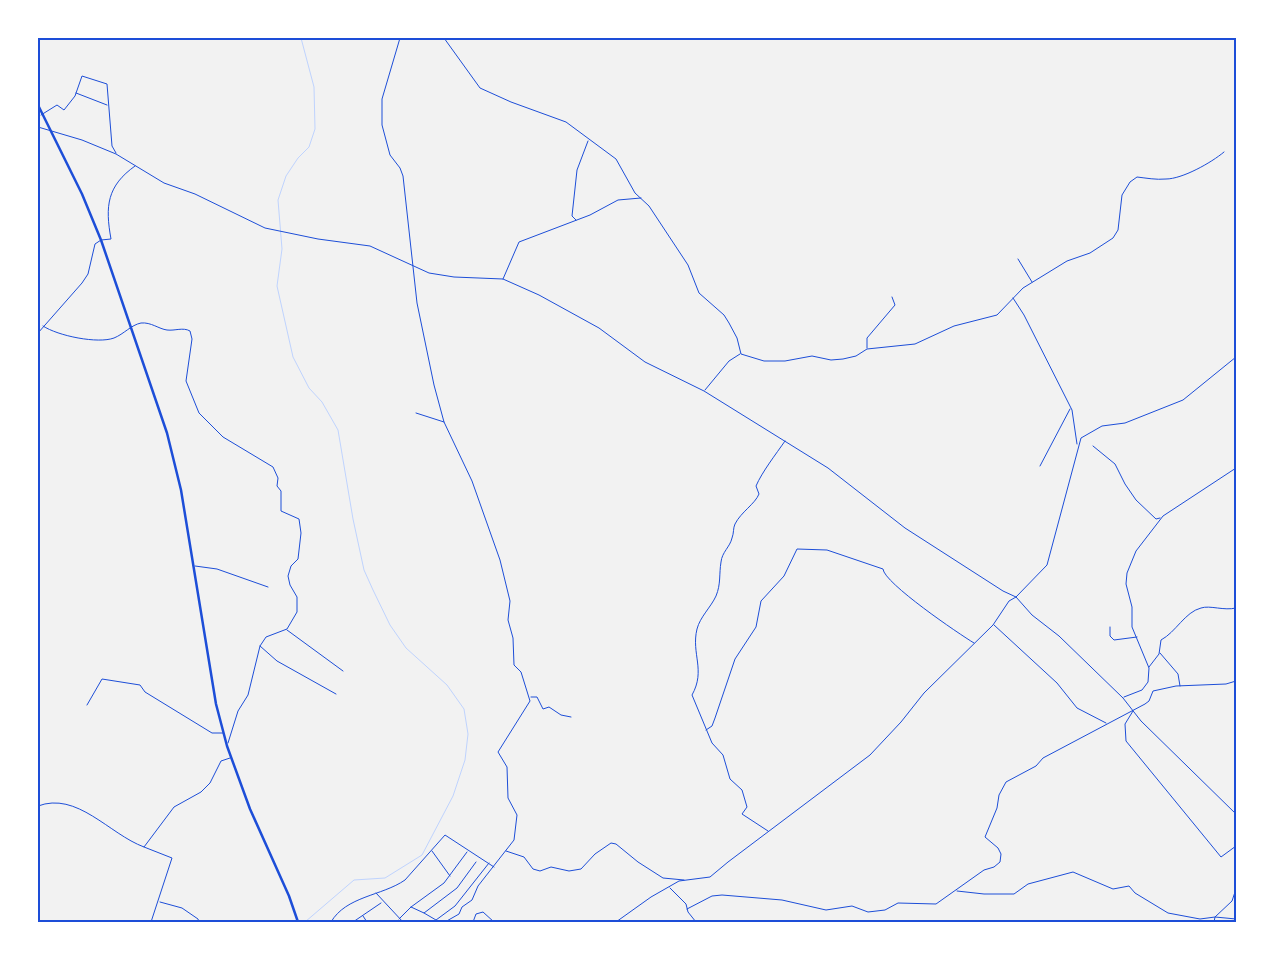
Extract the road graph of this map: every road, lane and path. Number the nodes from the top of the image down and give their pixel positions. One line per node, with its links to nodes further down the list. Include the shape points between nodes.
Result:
1 (400, 38): 17 (street, via 382,100 382,125 390,156 403,176 408,239)
2 (444, 38): 9 (street, via 480,88 566,122)
3 (76, 93): 5 (street); 5 (street, via 82,76 107,84); 6 (street, via 64,110 57,105)
4 (38, 105): 6 (main road)
5 (108, 105): 11 (street, via 112,146)
6 (41, 115): 8 (main road)
7 (38, 127): 8 (street)
8 (49, 131): 11 (street); 15 (main road, via 77,183)
9 (588, 140): 13 (street, via 616,160 635,193); 14 (street, via 577,170 572,216)
10 (1224, 152): 19 (street, via 1213,161 1176,177 1137,177 1122,195 1118,230 1113,238)
11 (116, 154): 12 (street)
12 (135, 166): 15 (street, via 122,175 109,198 107,214 111,239); 17 (street, via 164,183 196,194 265,228 370,246)
13 (642, 198): 14 (street, via 618,200); 26 (street, via 688,265 699,293 724,315 737,338)
14 (576, 220): 18 (street, via 519,242)
15 (101, 240): 22 (street, via 95,244 88,274 82,283); 23 (main road)
16 (1018, 259): 19 (street)
17 (414, 267): 18 (street, via 440,275); 31 (street, via 417,303)
18 (503, 280): 28 (street, via 558,304 599,328 645,362)
19 (1032, 282): 21 (street)
20 (892, 297): 25 (street, via 895,305 867,338)
21 (1012, 297): 25 (street, via 997,315 954,326 915,344); 29 (street)
22 (43, 326): 23 (street, via 60,335 91,339 111,339 126,333); 24 (street)
23 (131, 327): 38 (main road, via 176,463); 44 (street, via 142,323 165,330 190,331 192,339 186,381 199,413 223,437 258,456 276,472 277,486 281,491 281,511 299,519 301,533 298,559 288,576 297,597 297,612)
24 (38, 332)
25 (867, 349): 26 (street, via 856,356 831,360 812,356 764,361)
26 (741, 354): 28 (street, via 729,361)
27 (1236, 357): 33 (street, via 1183,400 1125,423 1102,426 1081,438)
28 (704, 391): 32 (street)
29 (1071, 408): 33 (street); 35 (street)
30 (416, 413): 31 (street)
31 (444, 422): 54 (street, via 472,481 500,560 510,601 508,620 513,638 514,666 521,672)
32 (785, 441): 40 (street, via 843,478 937,550); 60 (street, via 756,486 757,498 734,526 732,540 724,551 716,596 698,626 695,643 700,670 692,695)
33 (1077, 445): 40 (street, via 1067,498 1047,564)
34 (1093, 446): 37 (street, via 1115,464 1128,490 1146,511 1156,519)
35 (1040, 466)
36 (1236, 468): 37 (street)
37 (1163, 516): 45 (street, via 1136,551 1127,573 1132,627)
38 (194, 567): 39 (street, via 217,569); 61 (main road)
39 (268, 587)
40 (1016, 597): 42 (street, via 1009,601); 55 (street)
41 (1236, 608): 48 (street, via 1200,608 1162,640)
42 (993, 625): 46 (street); 59 (street, via 1057,684 1077,708)
43 (1110, 627): 45 (street, via 1110,636 1114,640)
44 (287, 629): 47 (street, via 266,637); 50 (street)
45 (1138, 637): 49 (street)
46 (974, 644): 60 (street, via 920,606 887,577 883,569 827,550 797,549 784,576 761,601 756,627 735,659 712,726); 66 (street, via 924,693 876,750)
47 (260, 646): 53 (street, via 277,661); 62 (street, via 248,696 238,711)
48 (1159, 652): 49 (street); 52 (street, via 1178,674)
49 (1149, 668): 55 (street, via 1148,682 1142,690)
50 (343, 671)
51 (1236, 681): 52 (street)
52 (1180, 686): 57 (street, via 1153,691 1149,701)
53 (336, 694)
54 (530, 697): 58 (street, via 537,697 543,708 549,707); 71 (street, via 528,706 498,752 507,768 508,798 517,815 514,840)
55 (1123, 698): 57 (street)
56 (87, 705): 61 (street, via 102,679 140,685 145,692 212,733)
57 (1133, 711): 59 (street); 65 (street); 67 (street, via 1125,724 1126,741 1220,857)
58 (571, 717)
59 (1107, 723): 79 (street, via 1006,782 985,836 1002,854 1000,862)
60 (706, 730): 66 (street, via 723,755 730,779 742,790 747,807 742,814)
61 (223, 733): 62 (main road)
62 (227, 746): 63 (main road)
63 (230, 758): 68 (street, via 221,761 210,783 201,792 174,807); 92 (main road)
64 (38, 806): 68 (street, via 55,801 77,807)
65 (1236, 814)
66 (768, 832): 76 (street, via 714,874)
67 (1236, 846)
68 (144, 847): 81 (street, via 172,858)
69 (432, 850): 70 (street, via 445,835); 75 (street); 80 (street, via 397,886)
70 (468, 851): 73 (street); 75 (street)
71 (505, 851): 74 (street); 76 (street, via 524,857 533,869 540,871 551,867 568,871 581,869 611,843 663,878)
72 (476, 862): 85 (street, via 457,888)
73 (488, 863): 74 (street); 85 (street, via 455,906 436,920)
74 (494, 867): 97 (street, via 478,886 472,900 462,907 459,914)
75 (450, 877): 83 (street)
76 (688, 880): 77 (street)
77 (669, 888): 84 (street); 100 (street)
78 (1236, 889): 87 (street, via 1232,901)
79 (956, 891): 84 (street, via 936,904 898,903 877,912 852,906 826,910 782,900 722,895 712,896); 87 (street, via 1014,894 1028,884 1073,872 1113,889 1129,886 1168,913 1200,919)
80 (376, 892): 82 (street); 93 (street, via 337,914)
81 (159, 902): 90 (street); 91 (street, via 182,908)
82 (382, 902): 86 (street); 88 (street)
83 (411, 907): 85 (street); 88 (street)
84 (687, 909): 101 (street)
85 (424, 913)
86 (362, 915): 94 (street); 95 (street)
87 (1215, 917): 89 (street); 102 (street)
88 (399, 919): 96 (street)
89 (1236, 919)
90 (152, 922)
91 (199, 922)
92 (298, 922)
93 (331, 922)
94 (353, 922)
95 (367, 922)
96 (402, 922)
97 (445, 922)
98 (473, 922): 99 (street, via 476,914 483,912)
99 (494, 922)
100 (616, 922)
101 (696, 922)
102 (1214, 922)

